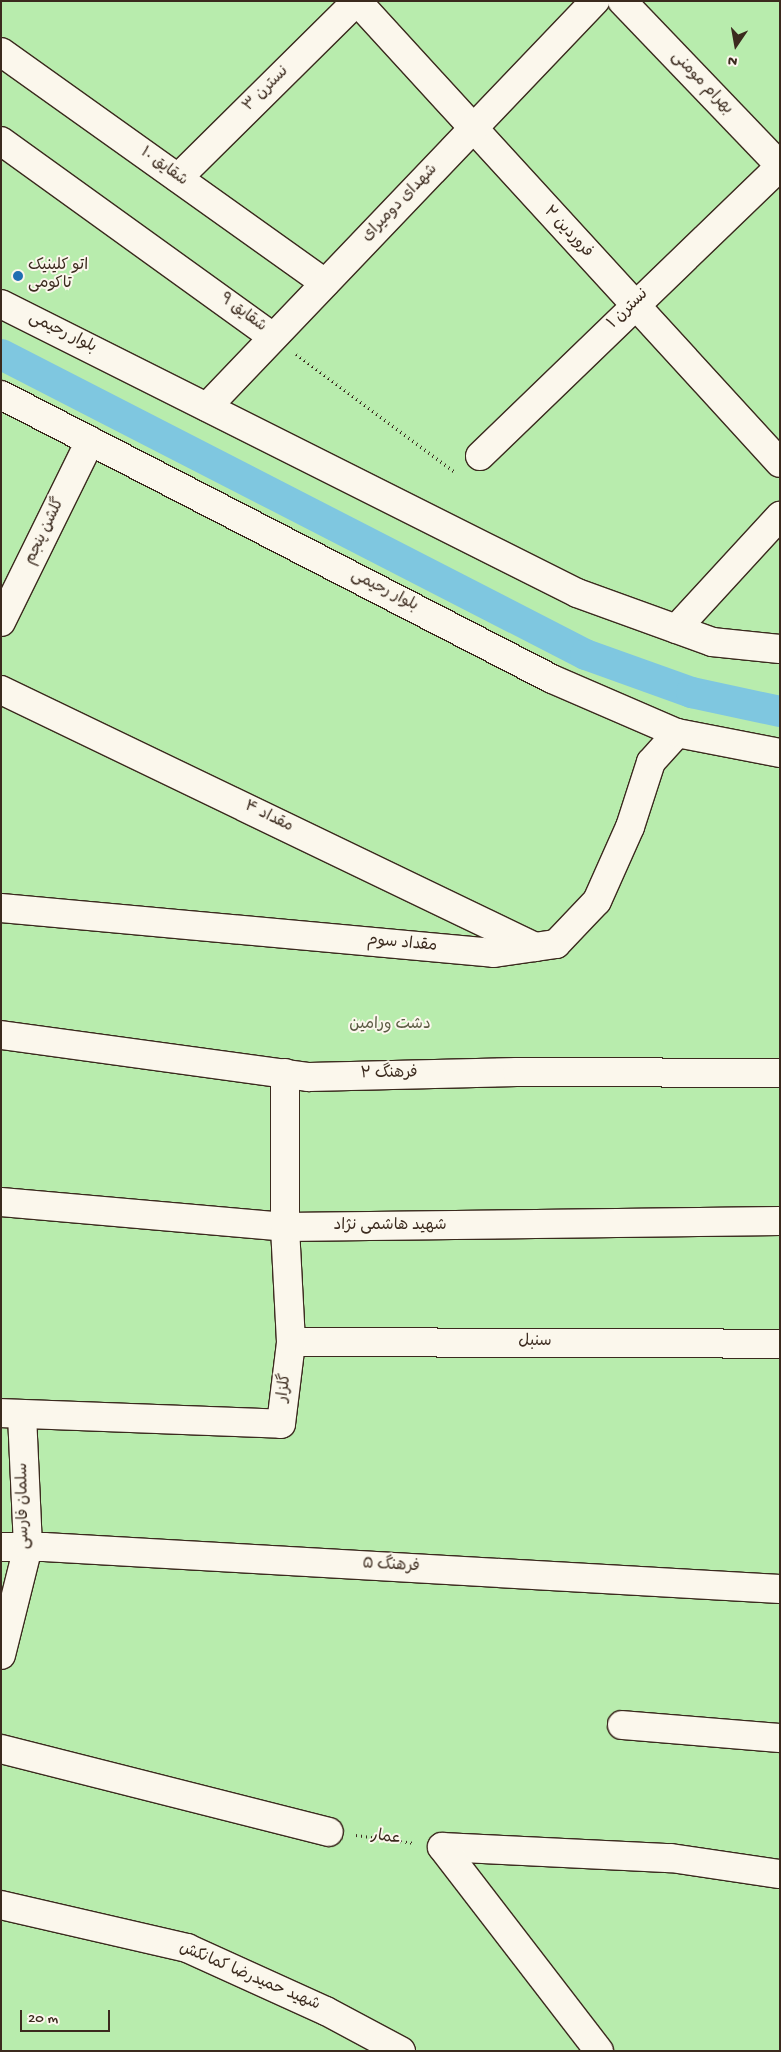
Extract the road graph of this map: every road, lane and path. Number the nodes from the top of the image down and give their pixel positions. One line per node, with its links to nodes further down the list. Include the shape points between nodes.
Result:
1 (357, 1): 5 (street, فروردین ۲); 8 (street, نسترن ۳)
2 (595, 1): 5 (street, شهدای دومیرای)
3 (622, 1): 7 (street, بهرام مومنی)
4 (1, 52): 8 (street, شقایق ۱۰)
5 (472, 130): 9 (street, شهدای دومیرای); 11 (street, فروردین ۲)
6 (1, 141): 12 (street, شقایق ۹)
7 (780, 166): 11 (street, نسترن ۱)
8 (178, 178): 9 (street, شقایق ۱۰)
9 (325, 283): 12 (street, شهدای دومیرای)
10 (1, 304): 14 (street, بلوار رحیمی)
11 (634, 305): 16 (street, نسترن ۱); 17 (street, فروردین ۲)
12 (273, 337): 14 (street, شهدای دومیرای); 16 (path, شقایق ۹, via 455,472)
13 (1, 395): 15 (street, بلوار رحیمی)
14 (207, 406): 20 (street, بلوار رحیمی, via 577,594)
15 (90, 441): 19 (street, گلشن پنجم); 23 (street, بلوار رحیمی, via 552,679)
16 (480, 456)
17 (780, 463)
18 (780, 516): 20 (street)
19 (1, 622)
20 (676, 629): 21 (street, بلوار رحیمی, via 712,642)
21 (780, 649)
22 (1, 690): 26 (street, مقداد ۴)
23 (677, 733): 24 (street, بلوار رحیمی); 26 (street, مقداد سوم, via 651,762 630,827 597,901 556,944)
24 (780, 753)
25 (1, 908): 26 (street, مقداد سوم, via 494,953)
26 (535, 947)
27 (1, 1034): 28 (street, فرهنگ ۲)
28 (285, 1073): 29 (street, فرهنگ ۲, via 309,1077 518,1072); 32 (street, گلزار)
29 (780, 1073)
30 (1, 1202): 32 (street, شهید هاشمی نژاد)
31 (780, 1221): 32 (street, شهید هاشمی نژاد)
32 (285, 1227): 33 (street, گلزار)
33 (291, 1342): 34 (street, سنبل); 35 (street, گلزار, via 282,1424)
34 (780, 1344)
35 (12, 1414): 37 (street, سلمان فارسی)
36 (1, 1547): 37 (street, فرهنگ ۵)
37 (28, 1547): 38 (street, فرهنگ ۵); 39 (street, سلمان فارسی)
38 (780, 1589)
39 (1, 1655)
40 (622, 1725): 41 (street)
41 (780, 1738)
42 (1, 1749): 43 (street)
43 (329, 1832): 44 (path, عمار)
44 (442, 1847): 45 (street, via 671,1858); 48 (street)
45 (780, 1874)
46 (1, 1905): 47 (street, شهید حمیدرضا کمانکش, via 186,1948 326,2010)
47 (402, 2051)
48 (599, 2051)

